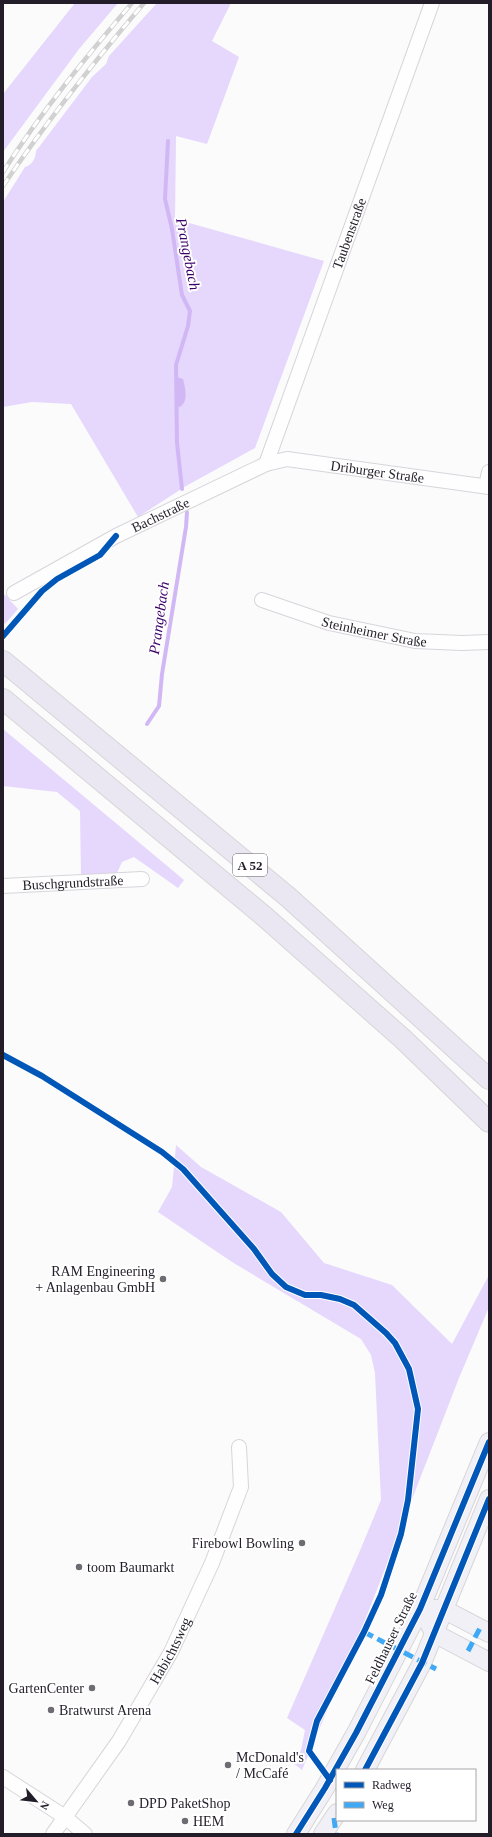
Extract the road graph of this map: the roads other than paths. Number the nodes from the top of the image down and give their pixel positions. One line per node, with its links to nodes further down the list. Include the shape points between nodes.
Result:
1 (432, 3): 2 (street, Taubenstraße)
2 (266, 464): 4 (street, Driburger Straße, via 287,459); 5 (street, Bachstraße, via 116,536)
3 (489, 472): 4 (street)
4 (487, 486)
5 (14, 593)
6 (262, 600): 7 (street, Steinheimer Straße, via 329,623 415,641)
7 (489, 642)
8 (3, 661): 12 (highway, A 52, via 288,897)
9 (3, 699): 13 (highway, A 52, via 265,917 403,1040)
10 (142, 879): 11 (street, Buschgrundstraße)
11 (3, 886)
12 (489, 1079)
13 (489, 1122)
14 (489, 1442): 17 (main road, Feldhauser Straße)
15 (239, 1447): 25 (street, Habichtsweg, via 241,1487 212,1563 172,1652 115,1747)
16 (489, 1499): 18 (main road)
17 (420, 1609): 18 (main road); 19 (main road); 28 (main road, Feldhauser Straße, via 356,1733)
18 (443, 1609): 19 (main road); 20 (main road)
19 (434, 1632): 21 (main road); 22 (main road, via 422,1663)
20 (489, 1633)
21 (489, 1662)
22 (366, 1769)
23 (3, 1777): 25 (street)
24 (336, 1814): 29 (main road)
25 (65, 1817): 26 (street, Habichtsweg); 27 (street)
26 (53, 1834)
27 (85, 1834)
28 (296, 1834)
29 (323, 1834)

